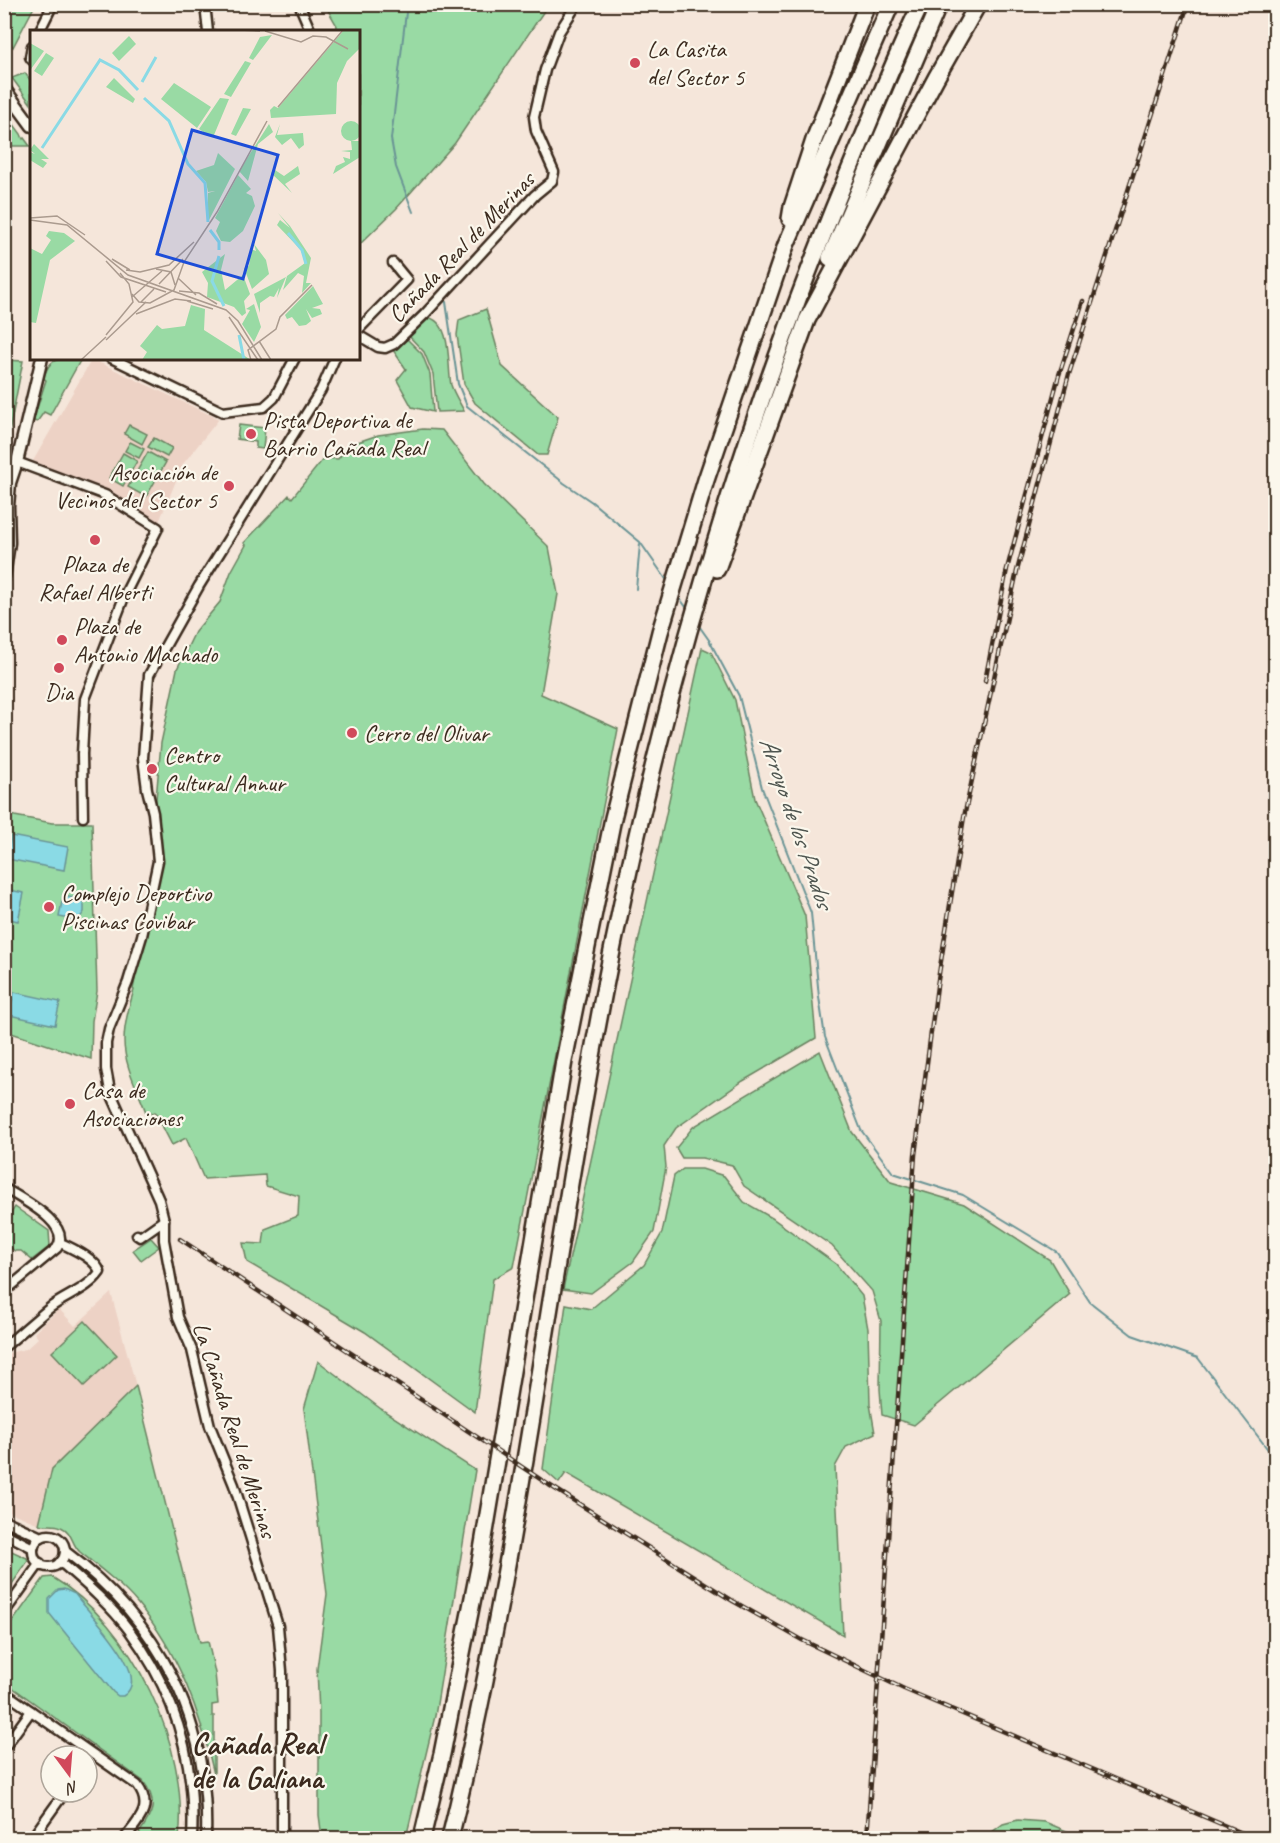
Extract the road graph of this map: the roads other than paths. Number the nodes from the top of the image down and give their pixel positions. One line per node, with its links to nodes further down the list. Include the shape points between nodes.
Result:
1 (52, 4): 11 (street)
2 (205, 4): 12 (street)
3 (299, 4): 13 (street)
4 (577, 4): 21 (street, Cañada Real de Merinas, via 559,32 534,117 554,172 552,181 394,344 378,347)
5 (867, 4): 17 (highway, via 814,140 792,207)
6 (891, 4): 17 (highway)
7 (921, 4): 29 (highway, via 813,255 774,359)
8 (939, 4): 19 (highway)
9 (968, 4): 14 (highway)
10 (978, 4): 14 (highway)
11 (40, 30)
12 (208, 30)
13 (310, 30)
14 (936, 78): 19 (highway)
15 (4, 88): 16 (street)
16 (30, 123)
17 (786, 245): 57 (highway, via 705,480 660,632 613,818 569,1038 480,1562)
18 (393, 263): 20 (street, via 407,280)
19 (807, 320): 29 (highway)
20 (360, 328)
21 (360, 336)
22 (42, 360): 27 (street)
23 (49, 360): 27 (street)
24 (115, 360): 25 (street, via 223,412 264,407 274,398)
25 (294, 360)
26 (334, 360): 33 (street, La Cañada Real de Merinas, via 321,390 199,586 149,675 143,758 158,861 142,936 109,1029 106,1069 110,1091 159,1200)
27 (39, 373): 28 (street)
28 (18, 462): 30 (street, via 10,483); 31 (street, via 105,495 158,528 126,592 84,699)
29 (729, 514): 58 (highway, via 708,593 680,661 613,945 507,1566)
30 (4, 578)
31 (83, 817)
32 (4, 1188): 35 (street, via 57,1226)
33 (164, 1220): 34 (street, via 140,1237); 56 (street, La Cañada Real de Merinas, via 178,1317 192,1350 210,1426 234,1485 278,1626 282,1671)
34 (137, 1235)
35 (61, 1243): 36 (street); 37 (street, via 98,1266 100,1272)
36 (4, 1292)
37 (4, 1347)
38 (4, 1520): 40 (street)
39 (4, 1533): 41 (street)
40 (41, 1537): 41 (street); 42 (street, via 51,1535 59,1539)
41 (33, 1548): 43 (street)
42 (64, 1551): 44 (street); 55 (street, via 124,1603 153,1642 178,1689 201,1761)
43 (39, 1563): 44 (street); 45 (street)
44 (59, 1563): 54 (street, via 104,1600 129,1629 155,1670 183,1737 189,1764)
45 (4, 1613)
46 (4, 1692): 47 (street)
47 (31, 1711): 48 (street); 49 (street)
48 (73, 1744)
49 (4, 1748)
50 (99, 1762): 53 (street, via 142,1792 144,1813)
51 (57, 1804): 52 (street)
52 (32, 1839)
53 (125, 1839)
54 (192, 1839)
55 (206, 1839)
56 (282, 1839)
57 (422, 1839)
58 (450, 1839)

